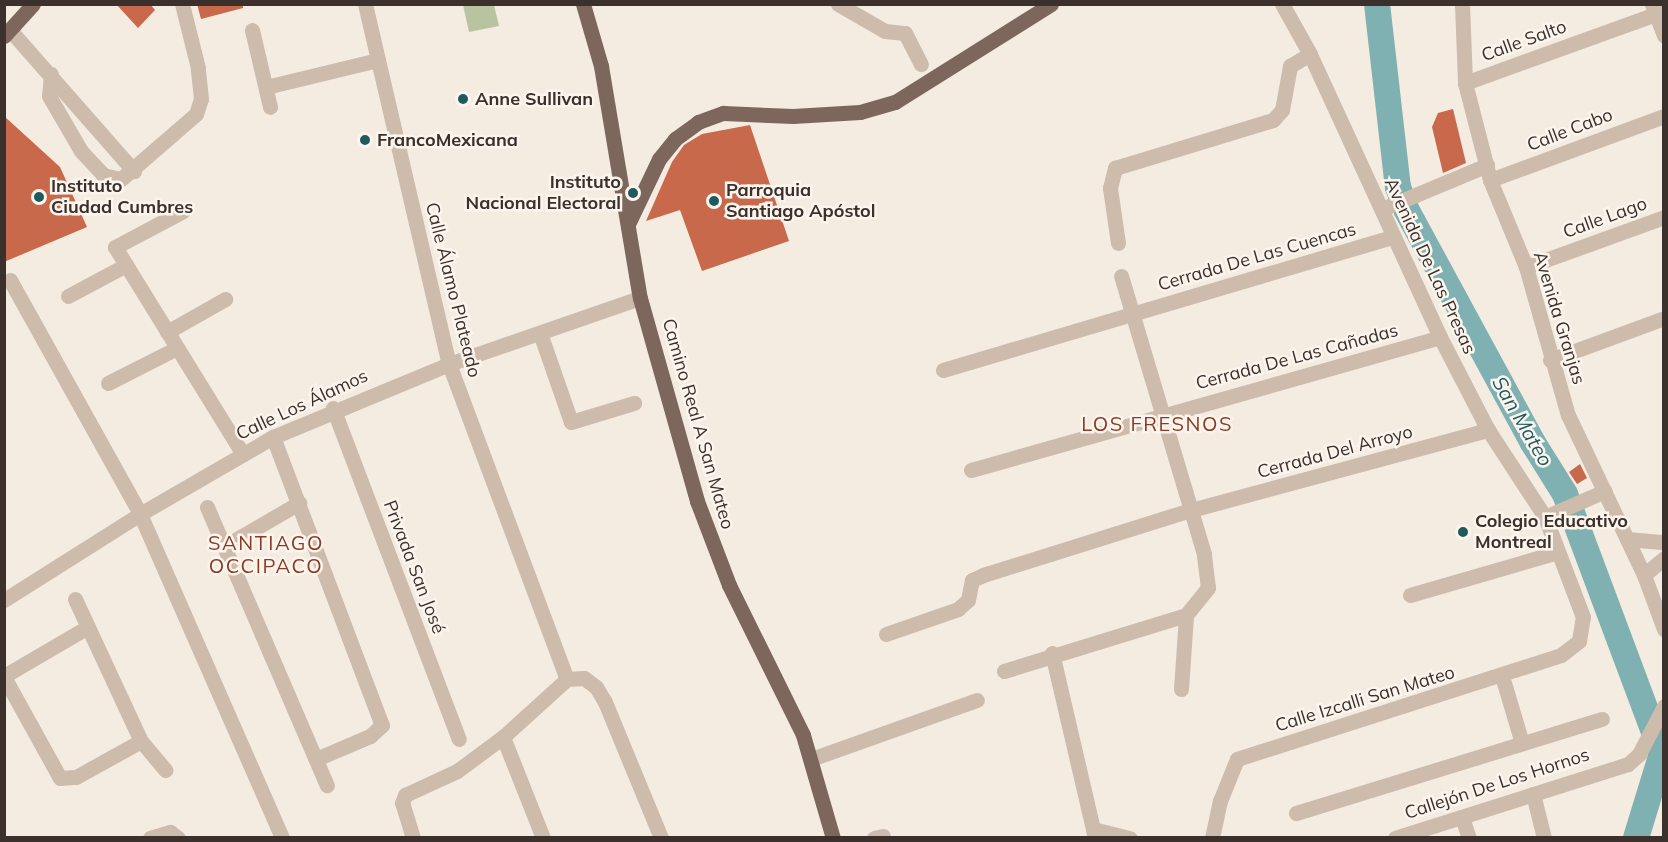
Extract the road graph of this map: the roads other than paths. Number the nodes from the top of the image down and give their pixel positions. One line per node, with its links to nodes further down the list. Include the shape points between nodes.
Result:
1 (33, 4): 12 (main road)
2 (182, 4): 23 (street, via 201,99 196,114)
3 (365, 4): 16 (street, Calle Álamo Plateado)
4 (583, 4): 28 (main road, Camino Real A San Mateo, via 601,66)
5 (837, 4): 13 (street, via 885,31)
6 (1051, 4): 28 (main road, via 895,102 860,112 793,116 723,113 698,122 675,139 659,159)
7 (1282, 4): 15 (street, Avenida De Las Presas)
8 (1462, 4): 19 (street, Avenida Granjas)
9 (1657, 10): 14 (street); 19 (street, Calle Salto)
10 (918, 24): 13 (street)
11 (252, 30): 20 (street)
12 (7, 33): 18 (street)
13 (905, 33): 17 (street)
14 (1664, 36)
15 (1310, 54): 25 (street, Avenida De Las Presas); 30 (street, via 1290,66 1282,110 1273,120 1115,168 1110,188)
16 (378, 60): 20 (street); 45 (street, Calle Álamo Plateado)
17 (921, 64)
18 (51, 75): 23 (street); 23 (street, via 49,96 81,151 103,175 121,179)
19 (1465, 83): 24 (street, Avenida Granjas)
20 (266, 87): 21 (street)
21 (270, 106)
22 (1664, 116): 24 (street, Calle Cabo)
23 (134, 171)
24 (1488, 173): 25 (street, Calle Cabo); 32 (street, Avenida Granjas)
25 (1386, 207): 29 (street, Avenida De Las Presas)
26 (183, 211): 31 (street, via 115,247)
27 (1664, 217): 32 (street, Calle Lago)
28 (629, 222): 36 (main road, Camino Real A San Mateo)
29 (1393, 237): 38 (street, Cerrada De Las Cuencas); 42 (street, Avenida De Las Presas)
30 (1118, 243)
31 (126, 265): 35 (street); 40 (street)
32 (1526, 267): 44 (street, Avenida Granjas)
33 (1120, 276): 38 (street)
34 (10, 280): 59 (street)
35 (68, 296)
36 (640, 298): 41 (street, Calle Los Álamos); 89 (main road, Camino Real A San Mateo, via 697,501 729,585)
37 (225, 299): 40 (street)
38 (1132, 314): 46 (street, Cerrada De Las Cuencas); 50 (street)
39 (1664, 318): 44 (street)
40 (167, 332): 43 (street)
41 (540, 333): 45 (street, Calle Los Álamos); 48 (street, via 571,422)
42 (1440, 337): 50 (street, Cerrada De Las Cañadas); 51 (street, Avenida De Las Presas)
43 (177, 348): 47 (street); 53 (street)
44 (1550, 360): 55 (street, Avenida Granjas)
45 (449, 364): 49 (street, Calle Los Álamos); 79 (street, Calle Álamo Plateado)
46 (943, 370)
47 (108, 383)
48 (634, 403)
49 (333, 408): 52 (street, Calle Los Álamos); 85 (street, Privada San José)
50 (1163, 414): 54 (street, Cerrada De Las Cañadas); 58 (street)
51 (1488, 430): 58 (street, Cerrada Del Arroyo); 60 (street, Avenida De Las Presas)
52 (273, 436): 53 (street, Calle Los Álamos); 56 (street)
53 (242, 453): 59 (street, Calle Los Álamos)
54 (971, 470)
55 (1598, 493): 60 (street); 61 (street, Avenida Granjas)
56 (299, 503): 63 (street); 88 (street, via 382,725 370,736)
57 (207, 507): 63 (street)
58 (1191, 510): 70 (street, via 1204,554 1208,588); 73 (street, Cerrada Del Arroyo, via 972,579 968,600 958,609)
59 (140, 514): 69 (street, Calle Los Álamos); 98 (street)
60 (1551, 515): 64 (street, Avenida De Las Presas)
61 (1627, 539): 62 (street); 66 (street, Avenida Granjas)
62 (1664, 542)
63 (225, 546): 88 (street)
64 (1558, 552): 67 (street); 74 (street, Avenida De Las Presas, via 1583,617)
65 (1664, 558): 66 (street)
66 (1644, 575): 72 (street, Avenida Granjas)
67 (1410, 596)
68 (75, 599): 71 (street)
69 (4, 600)
70 (1186, 615): 75 (street); 80 (street)
71 (88, 627): 78 (street); 86 (street)
72 (1664, 629)
73 (886, 634)
74 (1579, 641): 77 (street, Calle Izcalli San Mateo, via 1561,655)
75 (1052, 653): 76 (street); 95 (street)
76 (1004, 671)
77 (1503, 676): 87 (street); 104 (street, Calle Izcalli San Mateo, via 1237,759 1220,801)
78 (4, 677): 86 (street, via 55,771 67,780)
79 (567, 679): 84 (street); 101 (street, via 584,678 596,687 605,702)
80 (1180, 689)
81 (977, 700): 89 (street)
82 (1664, 706): 92 (street, Callejón De Los Hornos, via 1639,754 1628,764)
83 (1602, 718): 87 (street)
84 (503, 737): 99 (street, via 458,771 405,795 405,816); 100 (street)
85 (459, 740)
86 (141, 741): 90 (street)
87 (1522, 743): 93 (street)
88 (316, 759): 91 (street)
89 (811, 759): 102 (main road, Camino Real A San Mateo)
90 (165, 770)
91 (327, 785)
92 (1533, 794): 94 (street, Callejón De Los Hornos); 107 (street)
93 (1296, 813)
94 (1462, 817): 105 (street, Callejón De Los Hornos); 106 (street)
95 (1094, 833): 103 (street)
96 (150, 837): 97 (street, via 170,832)
97 (178, 837)
98 (282, 837)
99 (413, 837)
100 (543, 837)
101 (661, 837)
102 (833, 837)
103 (1130, 837)
104 (1212, 837)
105 (1395, 837)
106 (1469, 837)
107 (1544, 837)

